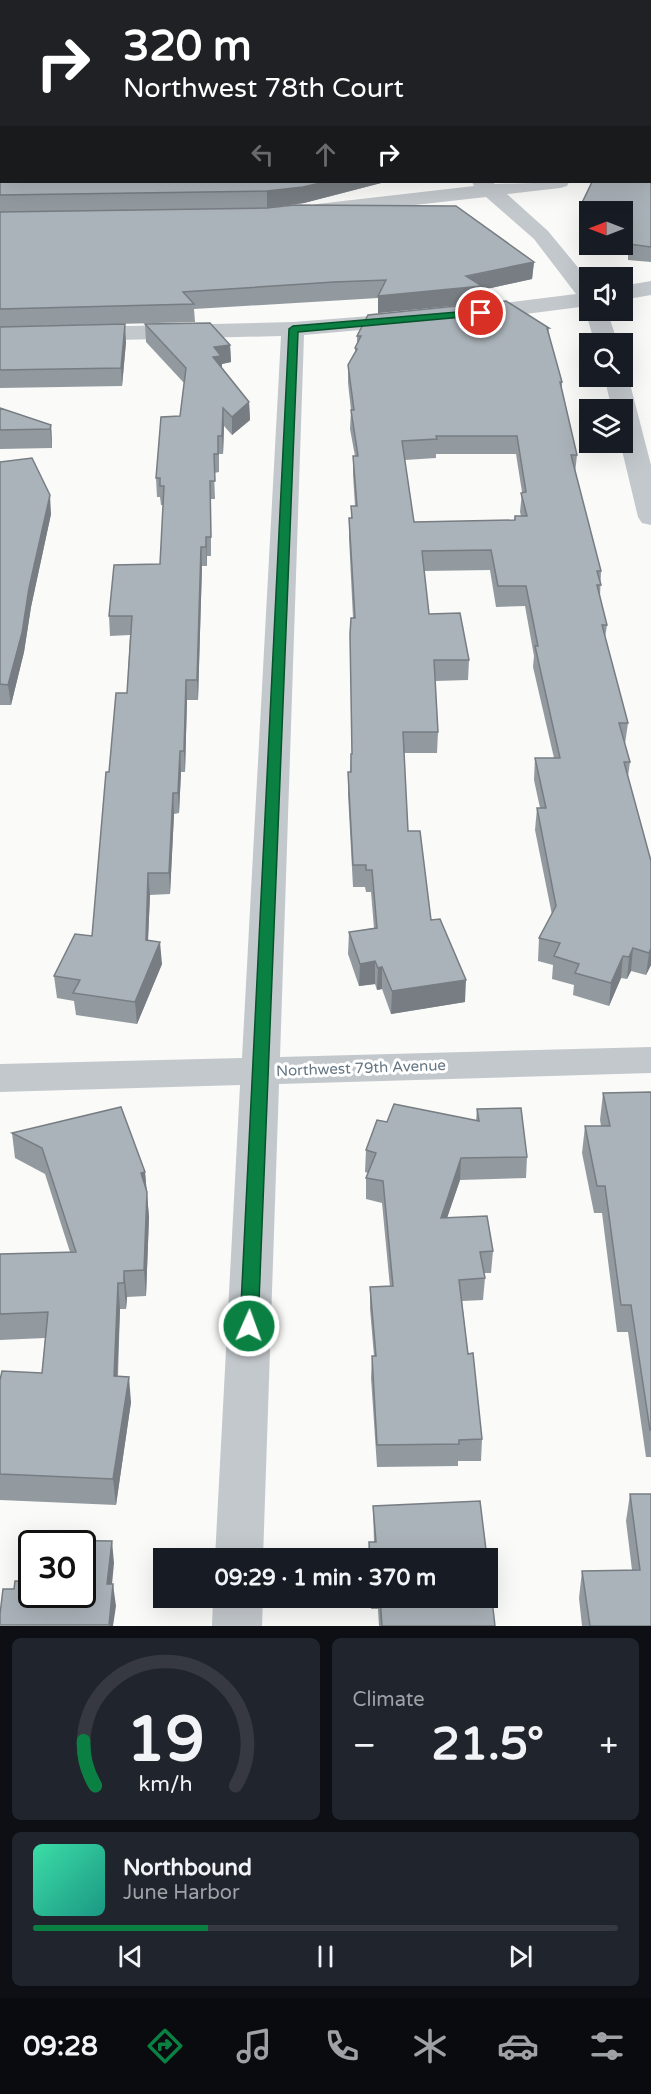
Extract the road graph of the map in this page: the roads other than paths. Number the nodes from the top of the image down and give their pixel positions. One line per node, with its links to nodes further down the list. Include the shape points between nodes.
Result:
1 (542, 183): 2 (street)
2 (487, 186): 3 (street); 4 (street, via 541,235)
3 (302, 212)
4 (579, 284)
5 (651, 288): 6 (street)
6 (633, 291)
7 (579, 299): 8 (street)
8 (449, 317)
9 (426, 319): 10 (street)
10 (293, 329): 11 (street); 15 (street)
11 (0, 336)
12 (619, 387): 13 (street)
13 (651, 516)
14 (651, 1059): 15 (street, Northwest 79th Avenue)
15 (260, 1071): 16 (street, Northwest 79th Avenue); 17 (street)
16 (0, 1078)
17 (240, 1548)
18 (238, 1608): 19 (street)
19 (237, 1626)

